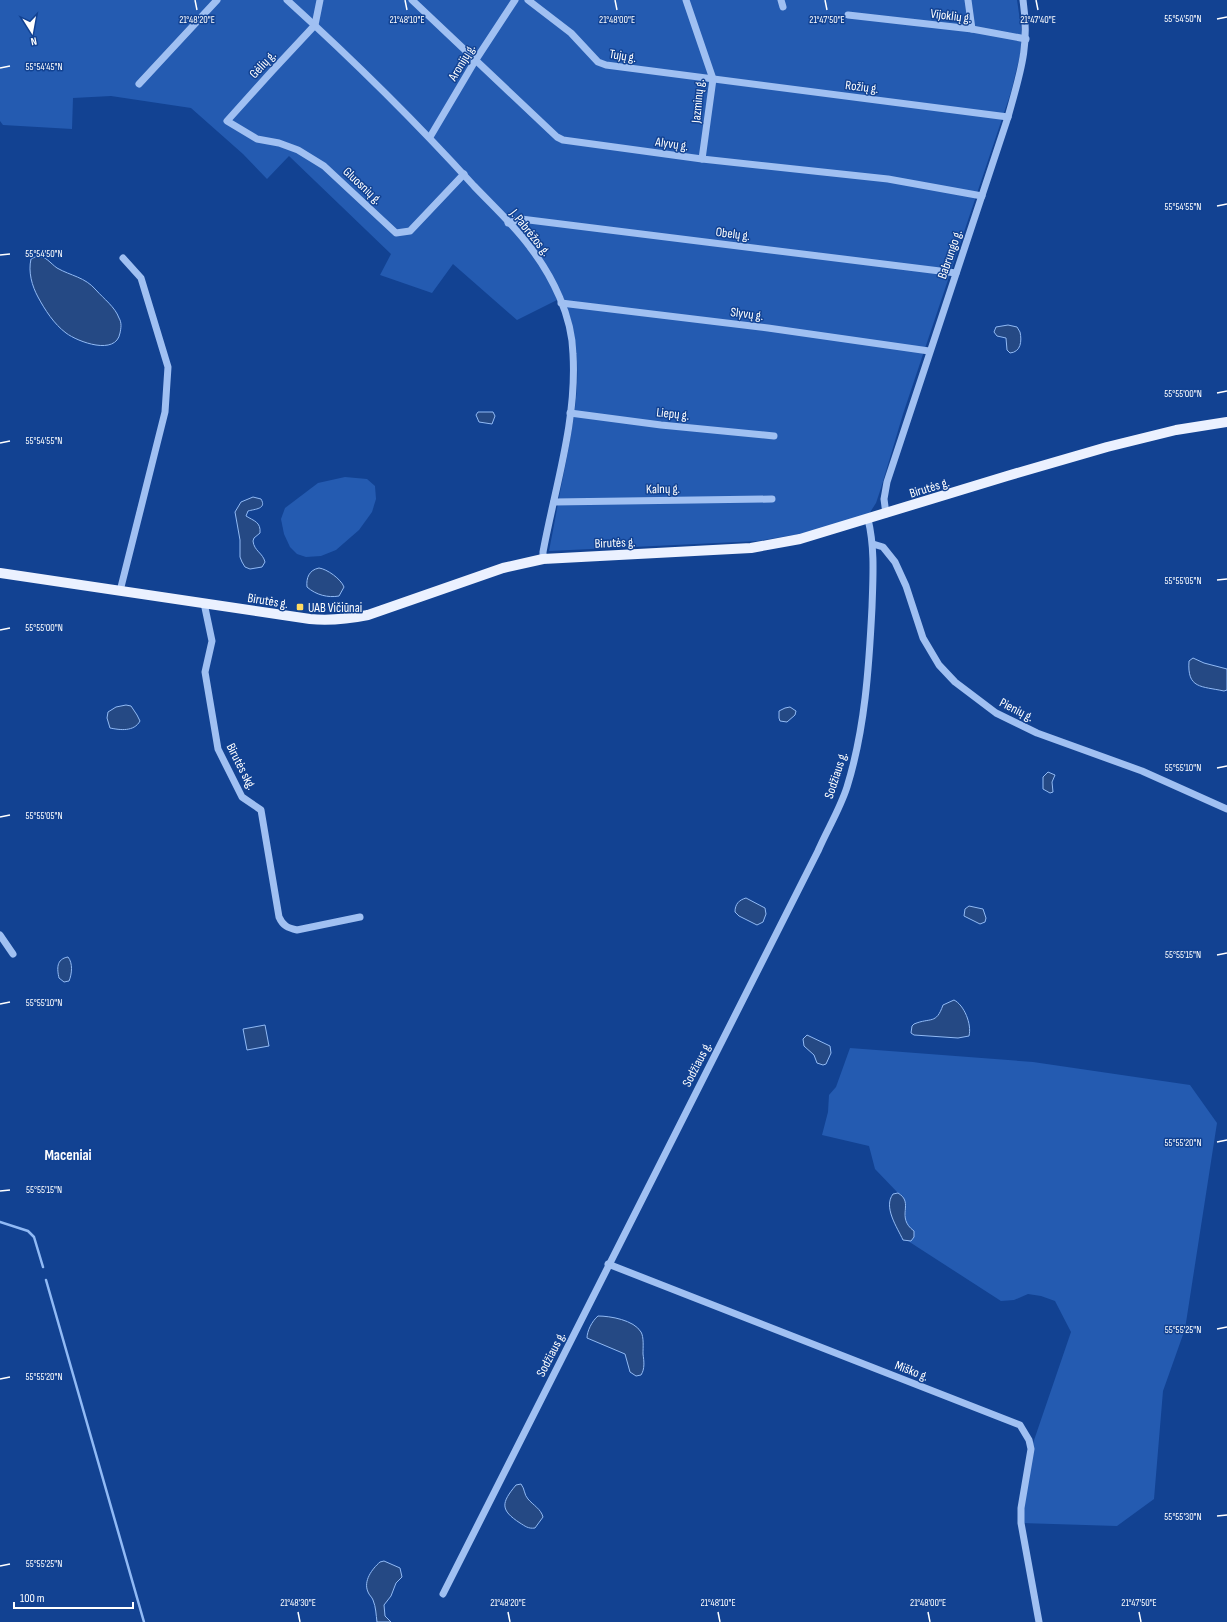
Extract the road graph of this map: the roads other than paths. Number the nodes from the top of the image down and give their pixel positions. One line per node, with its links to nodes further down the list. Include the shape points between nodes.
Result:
1 (217, 0): 16 (street)
2 (287, 0): 11 (street, J. Pabrėžos g.)
3 (320, 0): 11 (street)
4 (412, 0): 14 (street, Alyvų g.)
5 (515, 0): 14 (street, Aronijų g.)
6 (528, 0): 15 (street, Tujų g., via 570,33 598,62)
7 (686, 0): 15 (street, Jazminų g.)
8 (968, 0): 12 (street)
9 (1023, 0): 13 (street, Babrungo g.)
10 (848, 15): 12 (street, Vijoklių g.)
11 (315, 25): 18 (street, Gėlių g.); 19 (street, J. Pabrėžos g.)
12 (972, 29): 13 (street, Vijoklių g.)
13 (1026, 39): 17 (street, Babrungo g., via 1023,65)
14 (475, 61): 19 (street, Aronijų g.); 20 (street, Alyvų g., via 563,140)
15 (713, 79): 17 (street, Rožių g.); 20 (street, Jazminų g.)
16 (139, 84)
17 (1008, 117): 22 (street, Babrungo g.)
18 (227, 121): 21 (street, Gluosnių g., via 257,139 298,150 324,166 396,233 410,231)
19 (430, 137): 21 (street, J. Pabrėžos g.)
20 (702, 159): 22 (street, Alyvų g., via 888,179)
21 (464, 174): 23 (street, J. Pabrėžos g.)
22 (982, 196): 25 (street, Babrungo g.)
23 (508, 223): 25 (street, Obelų g., via 521,219); 26 (street, J. Pabrėžos g., via 530,247 549,276)
24 (123, 258): 38 (street, via 141,278 168,367 165,412)
25 (956, 273): 27 (street, Babrungo g.)
26 (562, 303): 27 (street, Slyvų g., via 761,327); 28 (street, J. Pabrėžos g., via 573,354)
27 (929, 351): 33 (street, Babrungo g., via 887,482 884,499)
28 (570, 413): 30 (street, Liepų g.); 32 (street, J. Pabrėžos g.)
29 (1227, 422): 33 (main road, Birutės g., via 1176,430 1107,447)
30 (774, 436)
31 (772, 499): 32 (street, Kalnų g.)
32 (554, 502): 36 (street, J. Pabrėžos g.)
33 (886, 514): 34 (main road, Birutės g.)
34 (868, 519): 35 (street, Sodžiaus g.); 36 (main road, Birutės g., via 800,539 751,548)
35 (873, 544): 40 (street, Pienių g., via 884,547 895,562 906,586 922,638 939,665 955,682 996,713 1037,733 1142,771); 44 (street, Sodžiaus g., via 866,687 854,760 846,789)
36 (543, 559): 39 (main road, Birutės g., via 503,568 351,619 310,619)
37 (0, 573): 38 (main road, Birutės g.)
38 (120, 591): 39 (main road, Birutės g.)
39 (204, 603): 41 (street, Birutės skg., via 212,641 205,672 218,748 242,797 261,810 279,917 283,924 297,930)
40 (1227, 809)
41 (360, 917)
42 (0, 935): 43 (street)
43 (13, 954)
44 (608, 1264): 45 (street, Sodžiaus g.); 46 (street, Miško g., via 1020,1425 1029,1440 1030,1450 1021,1523)
45 (443, 1594)
46 (1039, 1622)

